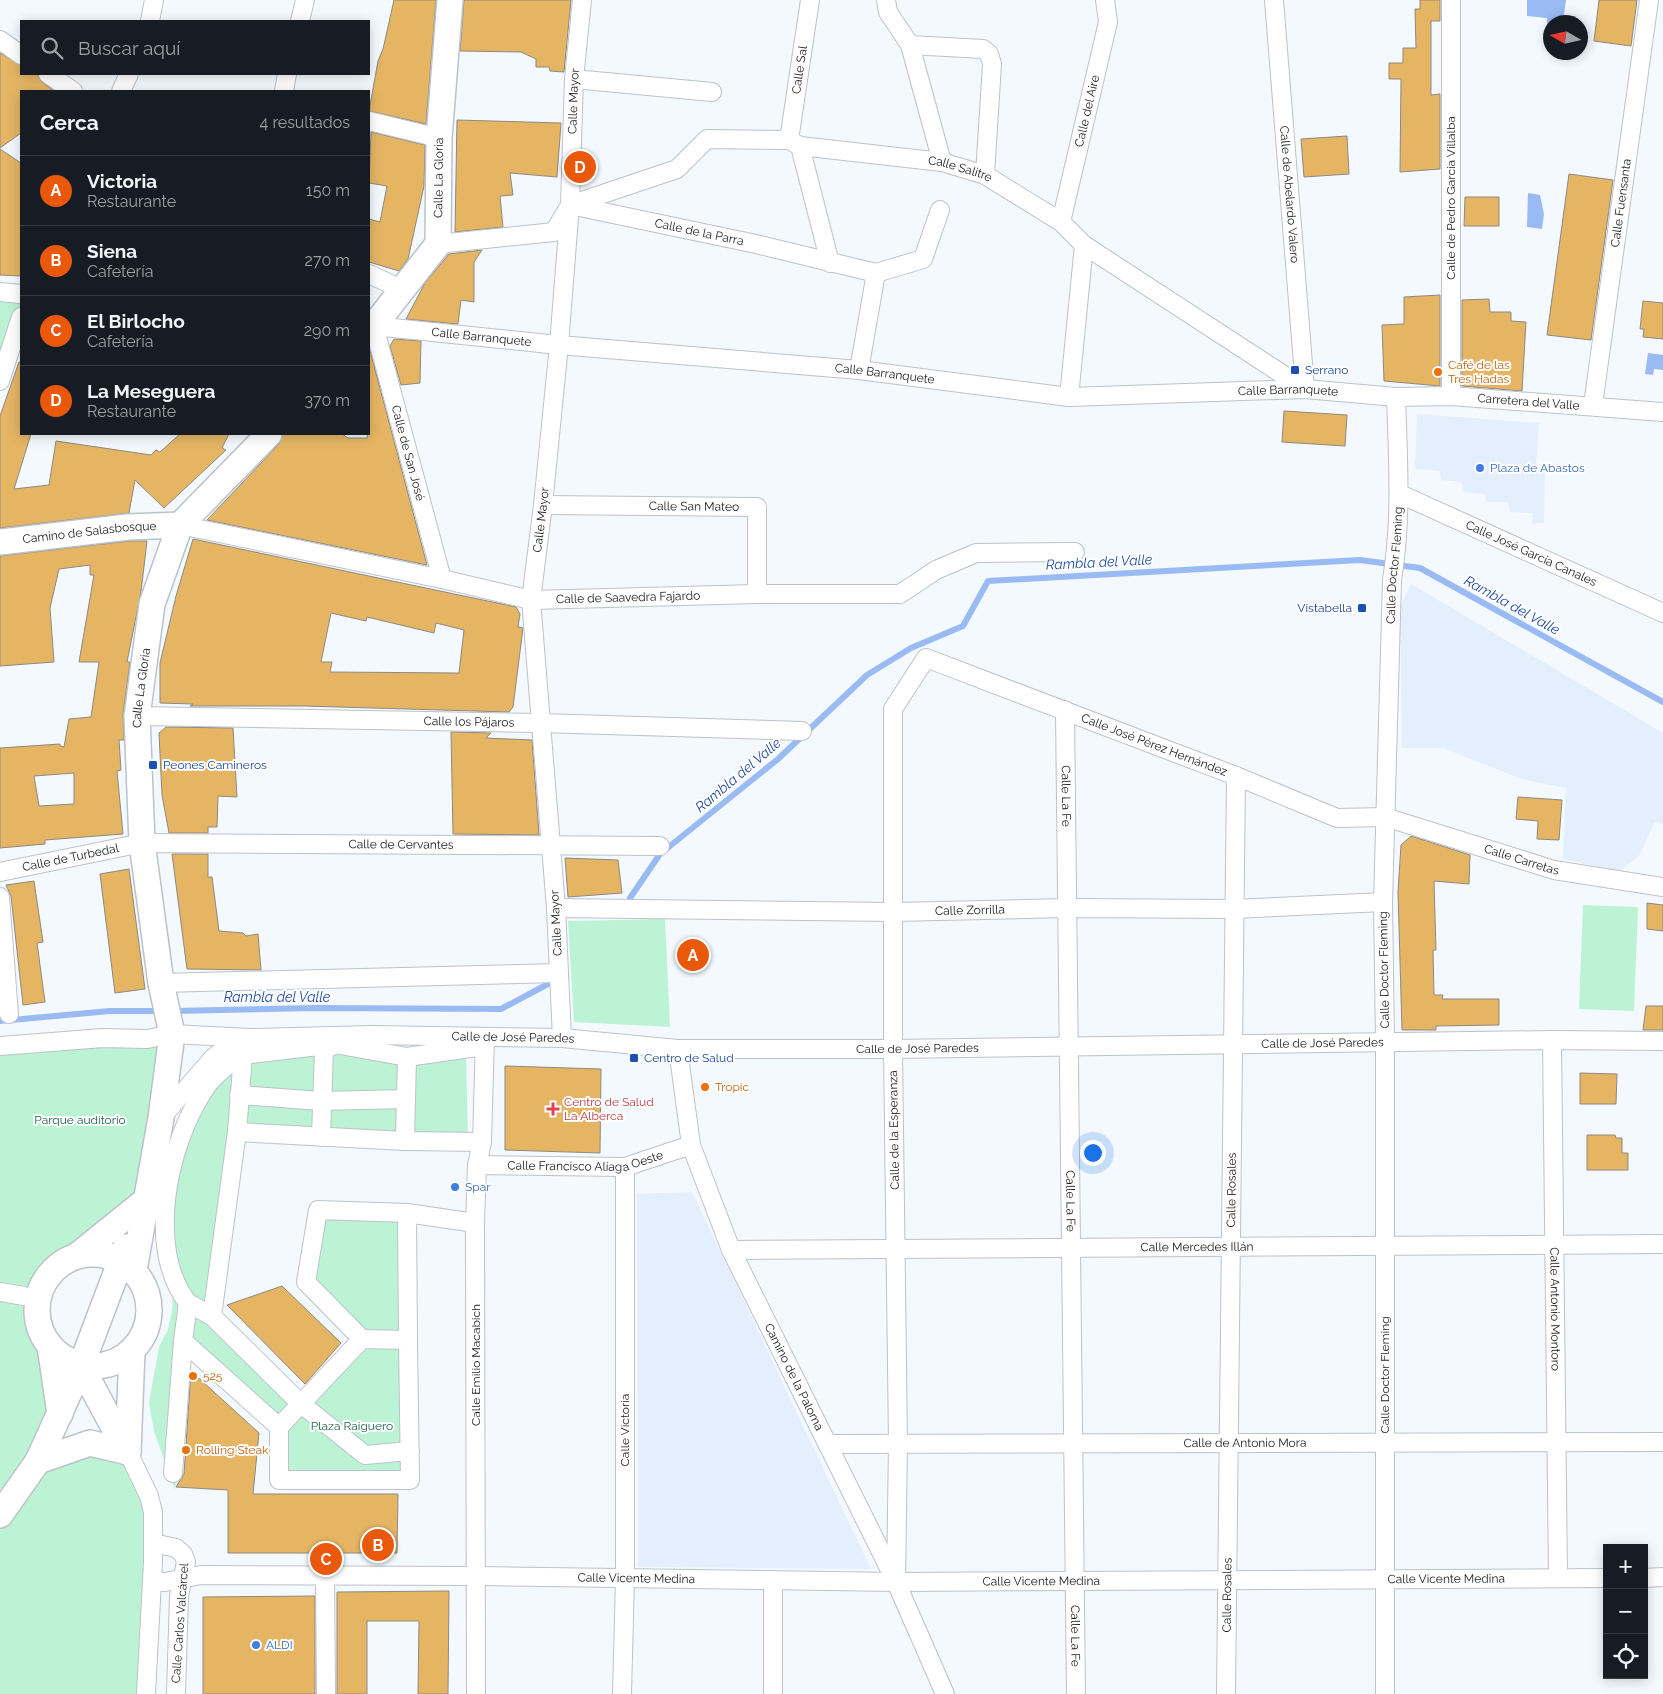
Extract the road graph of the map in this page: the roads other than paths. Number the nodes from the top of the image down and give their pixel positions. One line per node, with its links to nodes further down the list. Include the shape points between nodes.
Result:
1 (154, 0): 11 (street)
2 (305, 0): 12 (street)
3 (450, 0): 25 (main road, Calle La Gloria)
4 (582, 0): 19 (street, Calle Mayor)
5 (810, 0): 26 (street, Calle Sal)
6 (886, 0): 14 (street, via 888,12)
7 (1105, 0): 31 (street, Calle del Aire, via 1108,22)
8 (1274, 0): 45 (street, Calle de Abelardo Valero)
9 (1451, 0): 46 (street, Calle de Pedro Garcia Villalba)
10 (1650, 0): 49 (street, Calle Fuensanta)
11 (150, 20)
12 (300, 20)
13 (0, 40): 15 (street)
14 (910, 45): 27 (street); 28 (street, via 983,49 989,54 992,64)
15 (20, 54)
16 (49, 75): 20 (street)
17 (129, 75): 21 (street)
18 (287, 75): 22 (street)
19 (574, 79): 23 (street); 29 (street, Calle Mayor)
20 (72, 90)
21 (121, 90)
22 (284, 90)
23 (712, 92)
24 (370, 121): 25 (street)
25 (439, 138): 32 (main road, Calle La Gloria)
26 (795, 143): 27 (street, Calle Salitre); 29 (street, Calle Salitre, via 707,139 677,169); 34 (street, Calle Sal)
27 (942, 162): 28 (street, Calle Salitre)
28 (986, 175): 31 (street, Calle Salitre)
29 (570, 205): 32 (street, via 554,232); 34 (street, Calle de la Parra); 42 (street, Calle Mayor)
30 (940, 210): 35 (street, via 923,259)
31 (1061, 222): 33 (street, Calle Salitre)
32 (438, 244): 37 (main road)
33 (1084, 245): 45 (street, Calle Salitre); 47 (street)
34 (830, 263): 35 (street, Calle de la Parra)
35 (876, 273): 43 (street)
36 (370, 274): 37 (street)
37 (403, 290): 41 (main road)
38 (0, 292): 39 (street)
39 (20, 294)
40 (20, 320): 44 (street)
41 (372, 329): 42 (street, Calle Barranquete); 57 (street, Calle de San José)
42 (560, 345): 43 (street, Calle Barranquete); 53 (street, Calle Mayor)
43 (859, 370): 47 (street, Calle Barranquete)
44 (0, 381)
45 (1306, 389): 47 (street, Calle Barranquete); 48 (street, Calle Barranquete)
46 (1451, 396): 48 (street, Carretera del Valle); 49 (street, Carretera del Valle)
47 (1069, 397)
48 (1396, 397): 52 (street, Calle Doctor Fleming)
49 (1593, 406): 50 (street, Carretera del Valle)
50 (1663, 412)
51 (269, 435): 54 (main road, Calle La Gloria)
52 (1400, 494): 60 (street, Calle José García Canales); 67 (street, Calle Doctor Fleming, via 1392,580)
53 (544, 505): 58 (street, Calle San Mateo, via 756,507); 59 (street, Calle Mayor)
54 (180, 525): 55 (main road, Camino de Salasbosque, via 128,527); 57 (street, Calle de Saavedra Fajardo); 63 (main road, Calle La Gloria, via 152,604)
55 (0, 542)
56 (1075, 552): 58 (street, Calle de Saavedra Fajardo, via 976,553 936,570 900,594)
57 (442, 580): 59 (street, Calle de Saavedra Fajardo)
58 (757, 594): 59 (street, Calle de Saavedra Fajardo)
59 (531, 600): 64 (street, Calle Mayor)
60 (1663, 613)
61 (926, 658): 62 (street, Calle José Pérez Hernández); 78 (street, Calle de la Esperanza, via 893,709)
62 (1066, 710): 66 (street, Calle José Pérez Hernández); 76 (street, Calle La Fe)
63 (136, 716): 64 (street, Calle los Pájaros); 68 (main road, Calle La Gloria)
64 (540, 723): 65 (street, Calle los Pájaros); 69 (street, Calle Mayor)
65 (802, 731)
66 (1236, 776): 67 (street, Calle José Pérez Hernández, via 1337,818); 77 (street, Calle Rosales)
67 (1385, 817): 72 (street, Calle Carretas, via 1554,870); 74 (street, Calle Doctor Fleming)
68 (142, 843): 69 (street, Calle de Cervantes); 71 (street, Calle de Turbedal); 80 (main road, Calle La Gloria)
69 (550, 846): 70 (street, Calle de Cervantes); 75 (street, Calle Mayor)
70 (660, 846)
71 (0, 872)
72 (1663, 887)
73 (0, 897): 81 (street)
74 (1383, 902): 77 (street, Calle Zorrilla); 88 (street, Calle Doctor Fleming)
75 (556, 908): 78 (street, Calle Zorrilla); 79 (street, Calle Mayor)
76 (1068, 908): 77 (street, Calle Zorrilla); 78 (street, Calle Zorrilla); 92 (street, Calle La Fe)
77 (1234, 909): 90 (street, Calle Rosales)
78 (894, 912): 94 (street, Calle de la Esperanza)
79 (558, 973): 80 (street); 84 (street, Calle Mayor)
80 (160, 983): 82 (main road, Calle La Gloria)
81 (9, 1014)
82 (172, 1034): 83 (street, Calle de José Paredes); 91 (street, Calle de José Paredes, via 147,1039 104,1038); 100 (main road)
83 (250, 1038): 86 (street, Calle de José Paredes, via 372,1035); 100 (street, via 226,1048 213,1058)
84 (562, 1038): 86 (street, Calle de José Paredes); 93 (street, Calle de José Paredes)
85 (1552, 1040): 87 (street, Calle de José Paredes); 88 (street, Calle de José Paredes); 111 (street, Calle Antonio Montoro)
86 (484, 1041): 96 (street); 104 (street, Calle Emilio Macabich)
87 (1663, 1041)
88 (1385, 1042): 90 (street, Calle de José Paredes); 113 (street, Calle Doctor Fleming)
89 (335, 1044): 95 (street); 96 (street); 99 (street, via 324,1050)
90 (1233, 1044): 92 (street, Calle de José Paredes); 114 (street, Calle Rosales)
91 (0, 1046)
92 (1069, 1047): 94 (street, Calle de José Paredes); 115 (street, Calle La Fe)
93 (678, 1049): 94 (street, Calle de José Paredes); 105 (street, Camino de la Paloma)
94 (892, 1049): 116 (street, Calle de la Esperanza)
95 (244, 1055): 97 (street); 122 (street, via 224,1066 204,1090 186,1127 170,1175 164,1233 172,1273)
96 (407, 1057): 98 (street)
97 (240, 1095): 99 (street); 101 (street)
98 (406, 1099): 99 (street); 103 (street)
99 (321, 1101): 102 (street)
100 (161, 1118): 108 (main road)
101 (237, 1132): 102 (street); 123 (street)
102 (321, 1137): 103 (street)
103 (405, 1141): 104 (street)
104 (482, 1142): 106 (street, Calle Emilio Macabich)
105 (691, 1145): 107 (street, Calle Francisco Aliaga Oeste); 117 (street, Camino de la Paloma)
106 (477, 1165): 107 (street, Calle Francisco Aliaga Oeste); 110 (street, Calle Emilio Macabich)
107 (625, 1167): 149 (street, Calle Victoria)
108 (145, 1201): 118 (main road); 119 (main road)
109 (407, 1214): 110 (street); 124 (street, via 318,1210 306,1282); 125 (street)
110 (475, 1223): 147 (street, Calle Emilio Macabich)
111 (1554, 1244): 112 (street, Calle Mercedes Illán); 113 (street, Calle Mercedes Illán); 133 (street, Calle Antonio Montoro)
112 (1663, 1244)
113 (1385, 1246): 114 (street, Calle Mercedes Illán); 137 (street, Calle Doctor Fleming)
114 (1231, 1247): 115 (street, Calle Mercedes Illán); 136 (street, Calle Rosales)
115 (1071, 1248): 116 (street, Calle Mercedes Illán); 135 (street, Calle La Fe)
116 (895, 1249): 117 (street, Calle Mercedes Illán); 139 (street, Calle de la Esperanza)
117 (731, 1250): 138 (street, Camino de la Paloma)
118 (78, 1256): 119 (main road, via 98,1254); 127 (main road, via 60,1264 46,1278 40,1291 37,1310 40,1329)
119 (127, 1265): 128 (main road, via 145,1287 150,1306 148,1325); 129 (main road)
120 (0, 1292): 121 (street)
121 (24, 1296)
122 (188, 1303): 123 (street); 126 (street)
123 (212, 1316): 130 (street)
124 (362, 1339): 125 (street); 130 (street)
125 (408, 1340): 141 (street)
126 (183, 1341): 132 (street); 143 (street)
127 (50, 1346): 129 (main road, via 65,1359); 131 (main road)
128 (132, 1351): 129 (main road, via 116,1362 97,1367); 140 (main road)
129 (81, 1366): 131 (main road); 140 (main road)
130 (300, 1403): 132 (street); 141 (street, via 365,1455)
131 (60, 1414): 142 (main road)
132 (279, 1427): 141 (street, via 279,1480 410,1480)
133 (1557, 1442): 134 (street, Calle de Antonio Mora); 137 (street, Calle de Antonio Mora); 150 (street, Calle Antonio Montoro)
134 (1663, 1442)
135 (1073, 1443): 136 (street, Calle de Antonio Mora); 139 (street, Calle de Antonio Mora); 158 (street, Calle La Fe)
136 (1228, 1443): 137 (street, Calle de Antonio Mora); 156 (street, Calle Rosales)
137 (1385, 1443): 154 (street, Calle Doctor Fleming)
138 (827, 1444): 139 (street, Calle de Antonio Mora); 159 (street, Camino de la Paloma)
139 (898, 1444): 159 (street, Calle de la Esperanza)
140 (128, 1452): 142 (main road, via 90,1443); 145 (street, via 149,1496 153,1512)
141 (410, 1452)
142 (38, 1461): 144 (main road)
143 (173, 1473)
144 (0, 1515)
145 (153, 1543): 148 (street, Calle Carlos Valcárcel, via 176,1548 183,1554 186,1562); 157 (street)
146 (325, 1575): 147 (street, Calle Vicente Medina); 148 (street, Calle Vicente Medina, via 201,1575); 162 (street)
147 (477, 1576): 149 (street, Calle Vicente Medina); 163 (street, Calle Emilio Macabich)
148 (183, 1578): 157 (street, Calle Vicente Medina); 161 (street, Calle Carlos Valcárcel, via 179,1596)
149 (625, 1578): 155 (street, Calle Vicente Medina); 164 (street, Calle Victoria)
150 (1558, 1578): 151 (street, Calle Vicente Medina); 154 (street, Calle Vicente Medina)
151 (1603, 1578)
152 (1648, 1578): 153 (street)
153 (1663, 1578)
154 (1385, 1579): 156 (street, Calle Vicente Medina); 169 (street, Calle Doctor Fleming)
155 (773, 1580): 159 (street, Calle Vicente Medina); 165 (street)
156 (1227, 1580): 158 (street, Calle Vicente Medina); 168 (street, Calle Rosales)
157 (152, 1581): 160 (street)
158 (1074, 1581): 159 (street, Calle Vicente Medina); 167 (street, Calle La Fe)
159 (896, 1582): 166 (street, Camino de la Paloma)
160 (146, 1694)
161 (176, 1694)
162 (326, 1694)
163 (476, 1694)
164 (622, 1694)
165 (773, 1694)
166 (945, 1694)
167 (1076, 1694)
168 (1226, 1694)
169 (1385, 1694)

